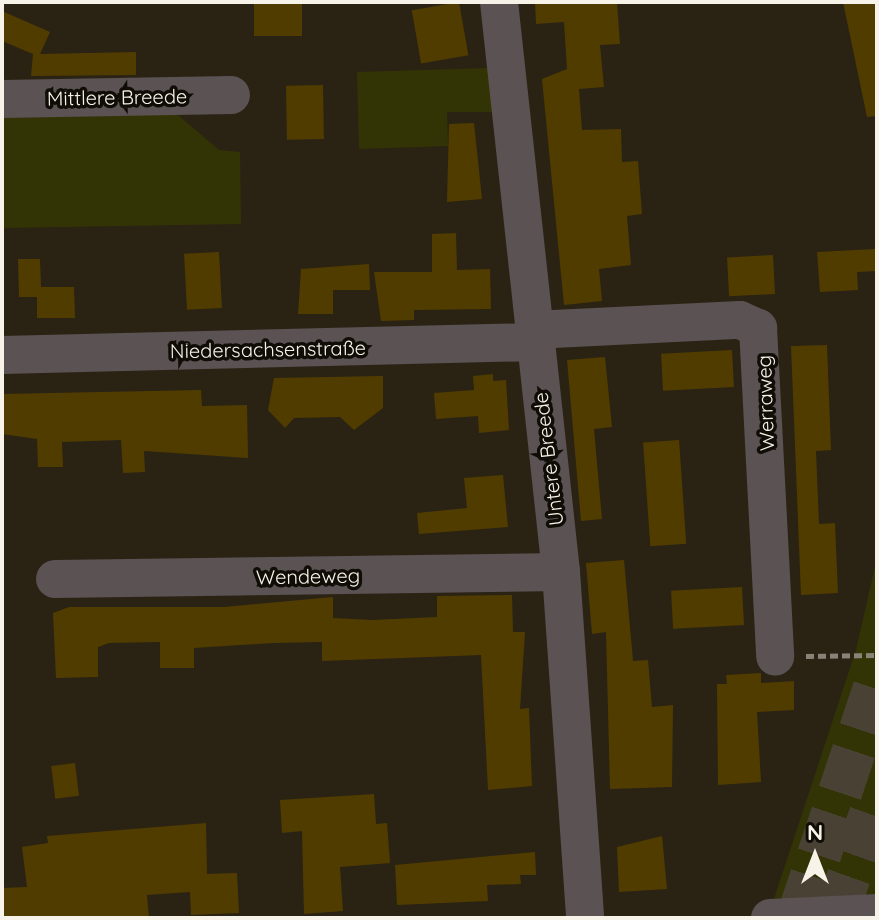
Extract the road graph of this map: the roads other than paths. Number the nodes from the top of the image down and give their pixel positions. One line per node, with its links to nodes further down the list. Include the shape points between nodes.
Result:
1 (499, 2): 4 (street, Untere Breede)
2 (231, 95): 3 (street, Mittlere Breede)
3 (2, 99)
4 (533, 336): 5 (street, Niedersachsenstraße); 6 (street, Untere Breede); 8 (street, Werraweg, via 740,320 758,328)
5 (2, 355)
6 (561, 572): 7 (street, Wendeweg); 10 (street, Untere Breede)
7 (55, 579)
8 (775, 657)
9 (877, 913): 11 (street)
10 (585, 918)
11 (770, 918)

